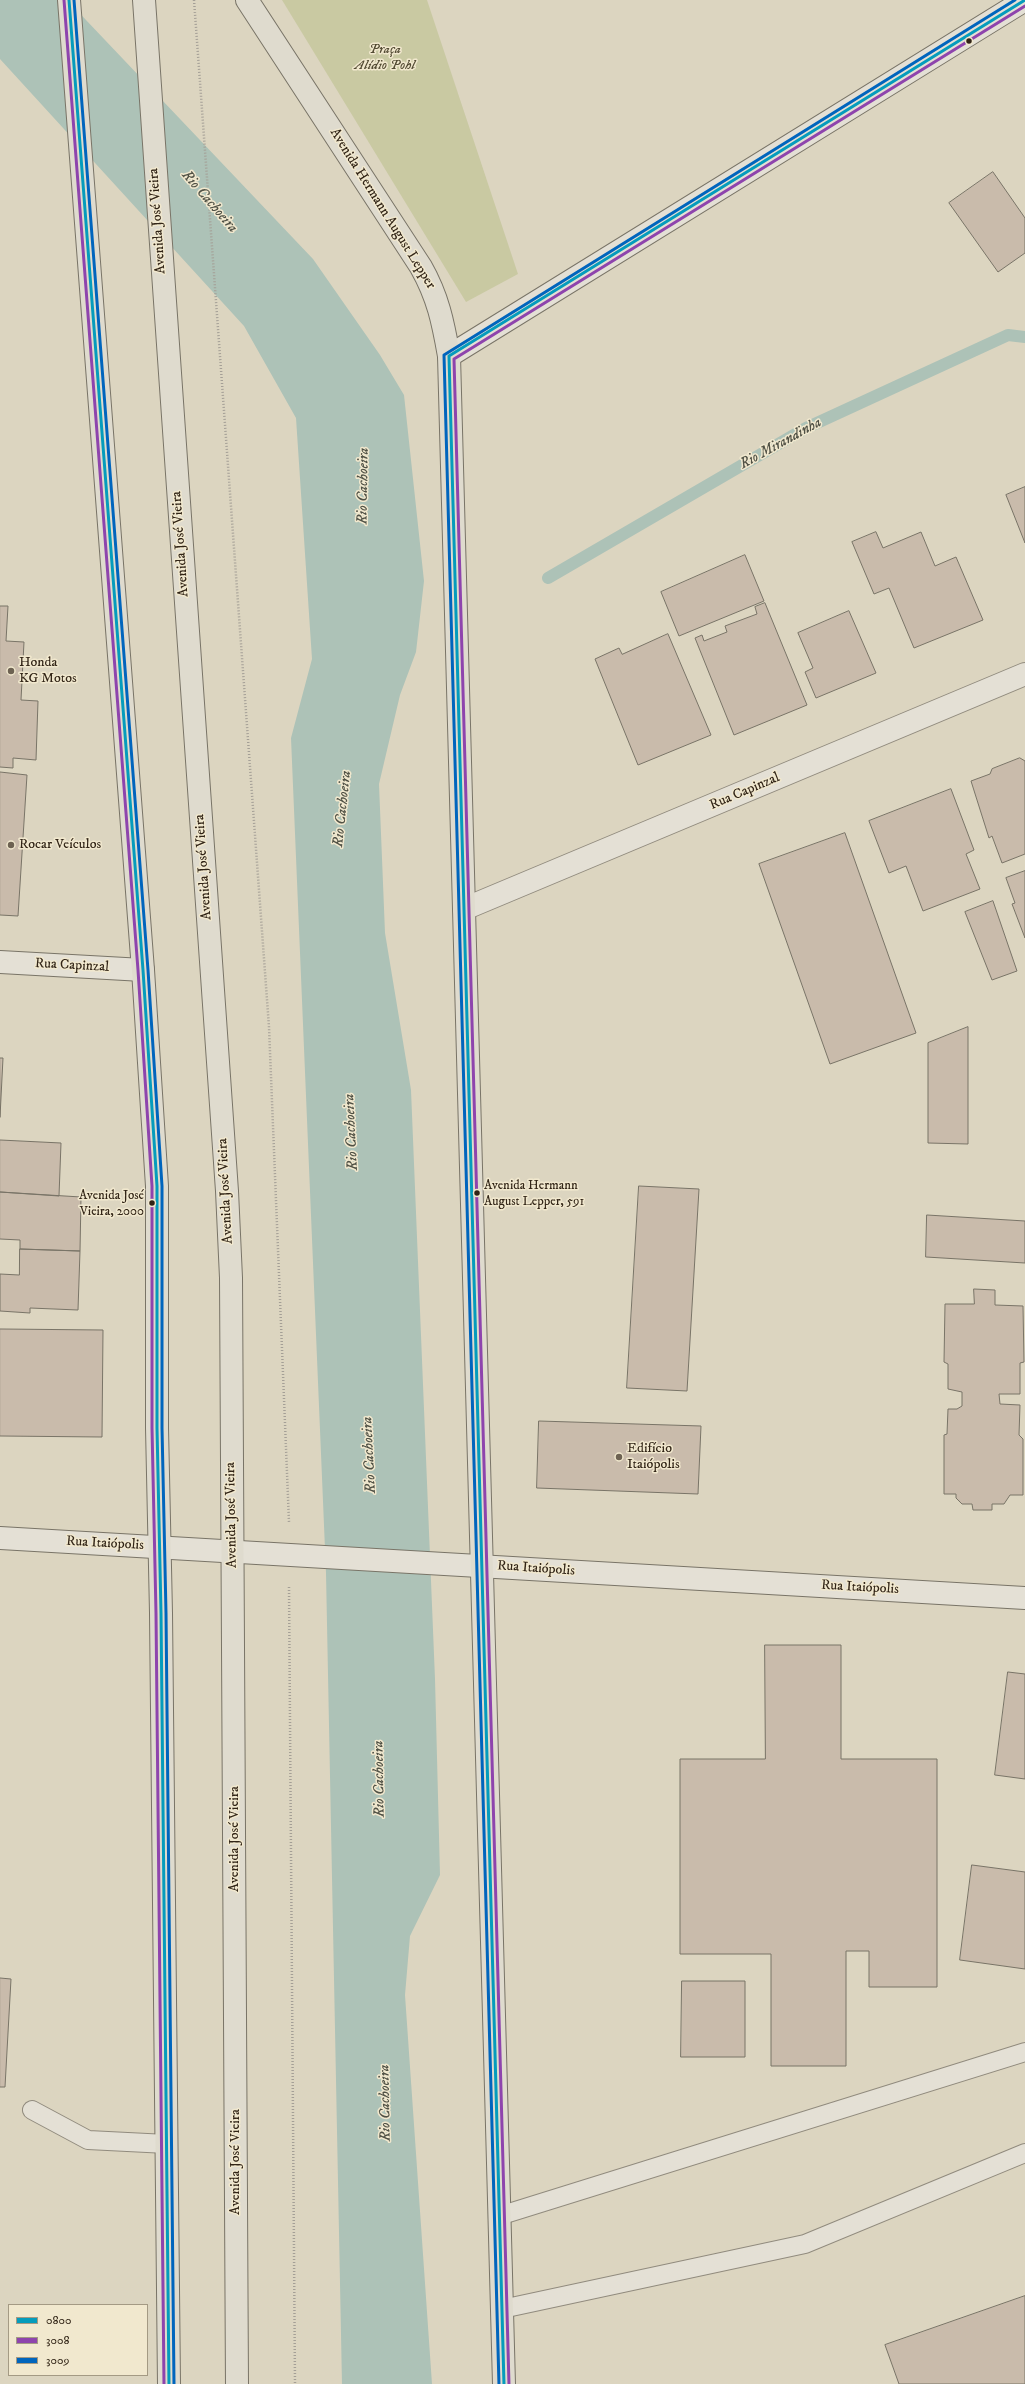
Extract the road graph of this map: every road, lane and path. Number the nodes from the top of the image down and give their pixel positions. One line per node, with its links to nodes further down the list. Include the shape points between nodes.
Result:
1 (69, 0): 11 (main road)
2 (144, 0): 14 (main road, Avenida José Vieira, via 161,273 227,1191 231,1278)
3 (194, 0): 15 (path, via 269,1027)
4 (247, 0): 7 (main road, Avenida Hermann August Lepper, via 434,290 443,318)
5 (1025, 0): 6 (main road)
6 (999, 8): 7 (main road)
7 (449, 356): 9 (main road, Avenida Hermann August Lepper)
8 (1025, 674): 9 (main road, Rua Capinzal)
9 (464, 909): 16 (main road, Avenida Hermann August Lepper)
10 (0, 962): 11 (main road, Rua Capinzal)
11 (143, 970): 13 (main road, via 156,1186)
12 (0, 1538): 13 (main road, Rua Itaiópolis)
13 (160, 1547): 14 (main road, Rua Itaiópolis); 20 (main road)
14 (233, 1551): 15 (main road, Rua Itaiópolis); 25 (main road, Avenida José Vieira)
15 (294, 1555): 16 (main road, Rua Itaiópolis); 26 (path)
16 (482, 1565): 17 (main road, Rua Itaiópolis); 22 (main road, Avenida Hermann August Lepper)
17 (1025, 1598)
18 (1025, 2052): 22 (lane)
19 (32, 2110): 20 (lane, via 88,2140)
20 (167, 2144): 24 (main road)
21 (1025, 2153): 23 (lane, via 805,2244)
22 (499, 2216): 23 (main road, Avenida Hermann August Lepper)
23 (502, 2309): 27 (main road, Avenida Hermann August Lepper)
24 (169, 2384)
25 (237, 2384)
26 (295, 2384)
27 (504, 2384)

